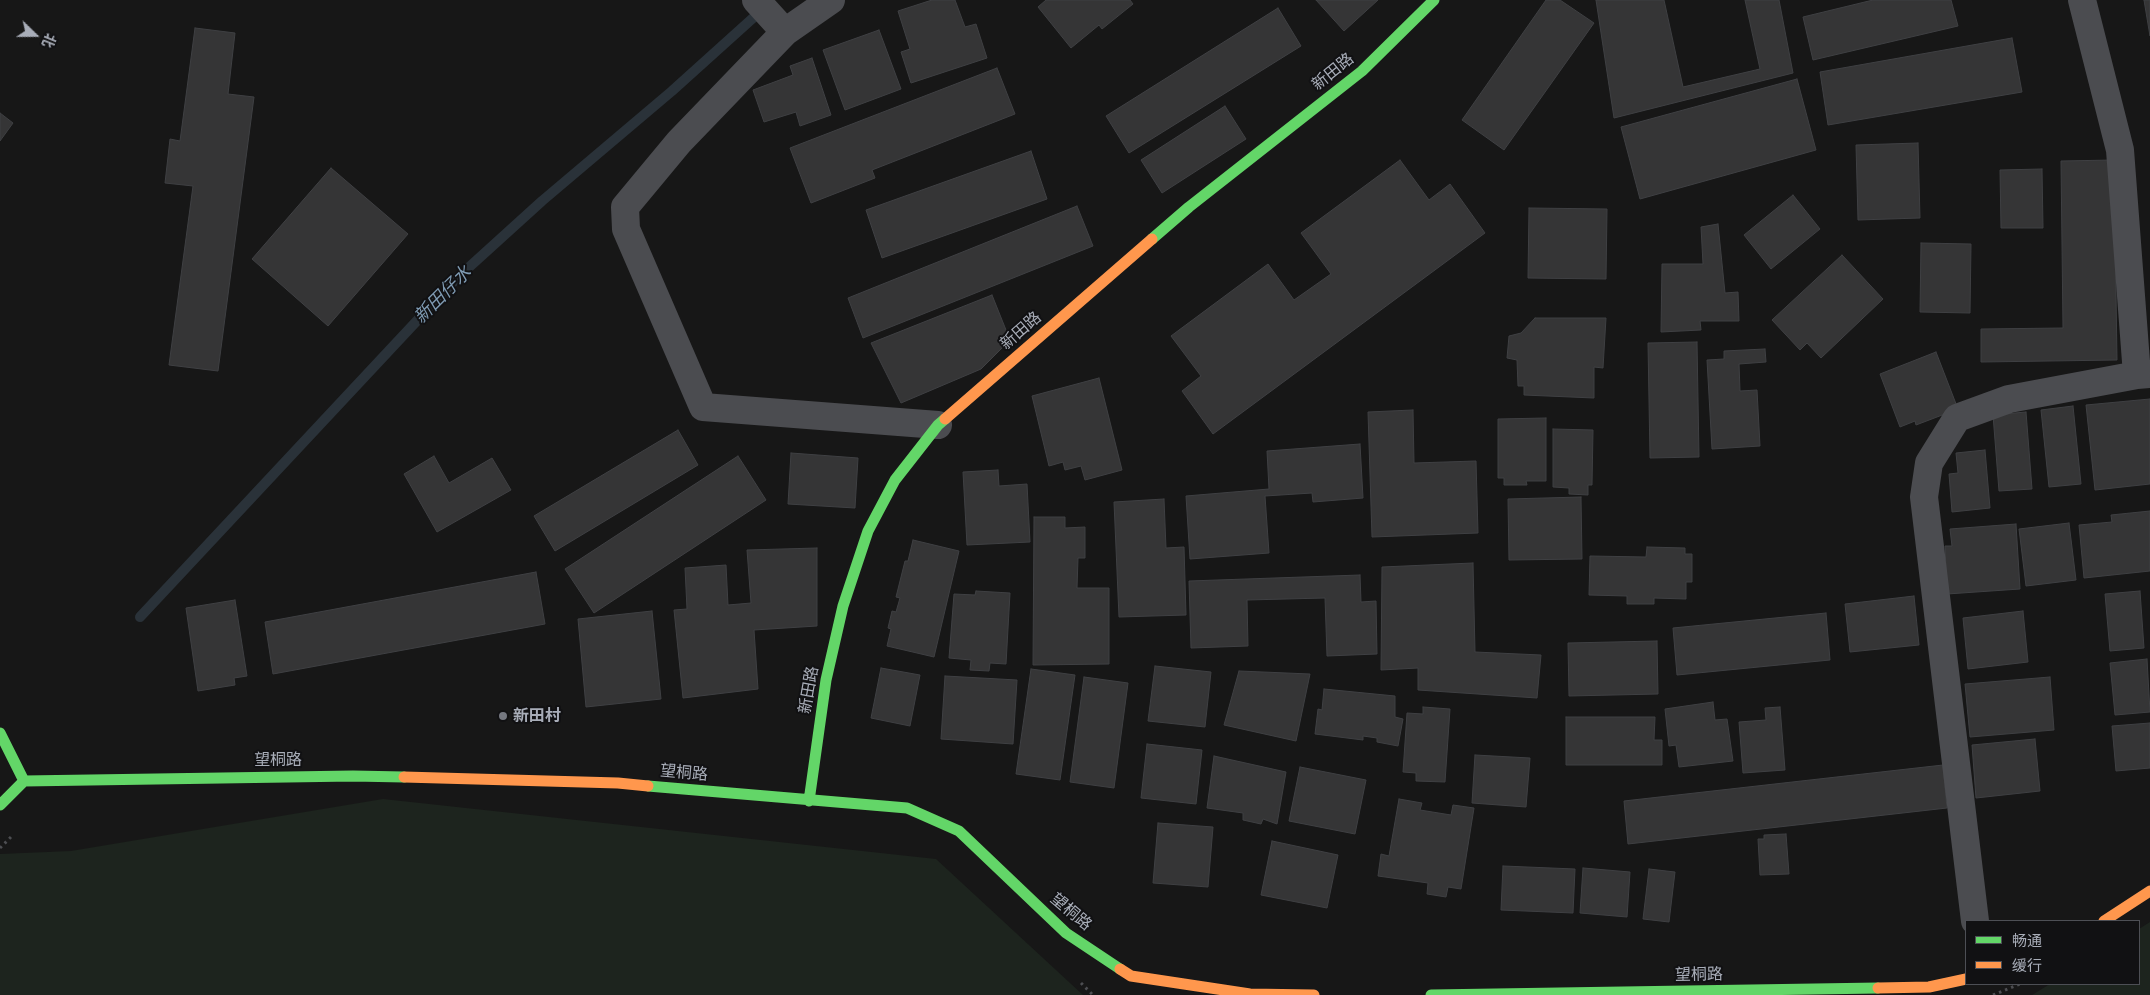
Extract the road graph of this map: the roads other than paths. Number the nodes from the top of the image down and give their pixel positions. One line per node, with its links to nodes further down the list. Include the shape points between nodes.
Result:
1 (756, 0): 5 (street)
2 (831, 0): 5 (street)
3 (1434, 0): 7 (main road, 新田路, via 1362,71 1189,207)
4 (2082, 0): 6 (street, via 2120,150)
5 (785, 32): 7 (street, via 679,142 625,207 626,229 703,407)
6 (2144, 374): 13 (street, via 2009,400 1957,418 1929,464 1924,497)
7 (938, 425): 10 (main road, 新田路, via 895,480 868,531 843,606 826,680)
8 (0, 733): 9 (main road)
9 (24, 780): 10 (main road, 望桐路, via 353,776 618,783); 11 (main road)
10 (809, 801): 16 (main road, 望桐路, via 907,808 959,831 1066,933 1131,976 1250,994)
11 (0, 805)
12 (2150, 891): 14 (main road)
13 (1975, 920)
14 (2106, 920)
15 (1965, 979): 17 (main road, 望桐路, via 1929,987)
16 (1314, 995)
17 (1431, 995)

